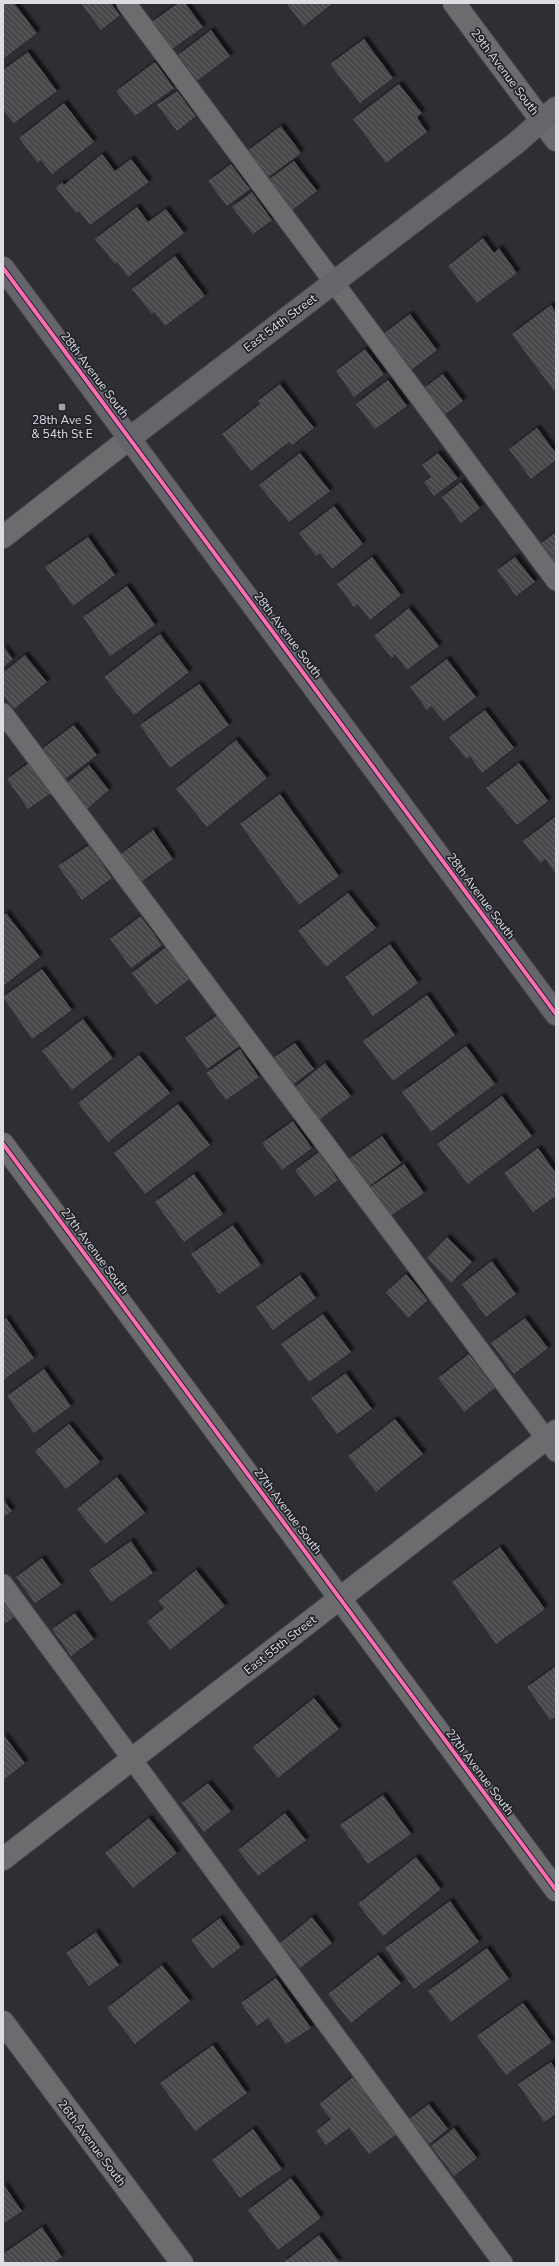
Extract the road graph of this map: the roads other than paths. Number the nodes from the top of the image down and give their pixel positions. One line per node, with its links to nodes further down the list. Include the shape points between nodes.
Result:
1 (126, 3): 6 (lane)
2 (454, 3): 3 (street, 29th Avenue South)
3 (549, 114): 4 (street, 29th Avenue South); 6 (street, East 54th Street, via 515,144)
4 (556, 140)
5 (3, 268): 7 (street, 28th Avenue South)
6 (333, 282): 7 (street, East 54th Street); 9 (lane)
7 (130, 438): 8 (street, East 54th Street); 11 (street, 28th Avenue South)
8 (3, 536)
9 (556, 581)
10 (3, 713): 13 (lane)
11 (556, 1014)
12 (3, 1144): 15 (street, 27th Avenue South)
13 (553, 1441): 15 (street, East 55th Street)
14 (3, 1584): 16 (lane)
15 (340, 1598): 16 (street, East 55th Street); 18 (street, 27th Avenue South)
16 (132, 1760): 17 (street, East 55th Street); 21 (lane)
17 (3, 1859)
18 (556, 1890)
19 (3, 2022): 20 (street, 26th Avenue South)
20 (182, 2263)
21 (503, 2263)

